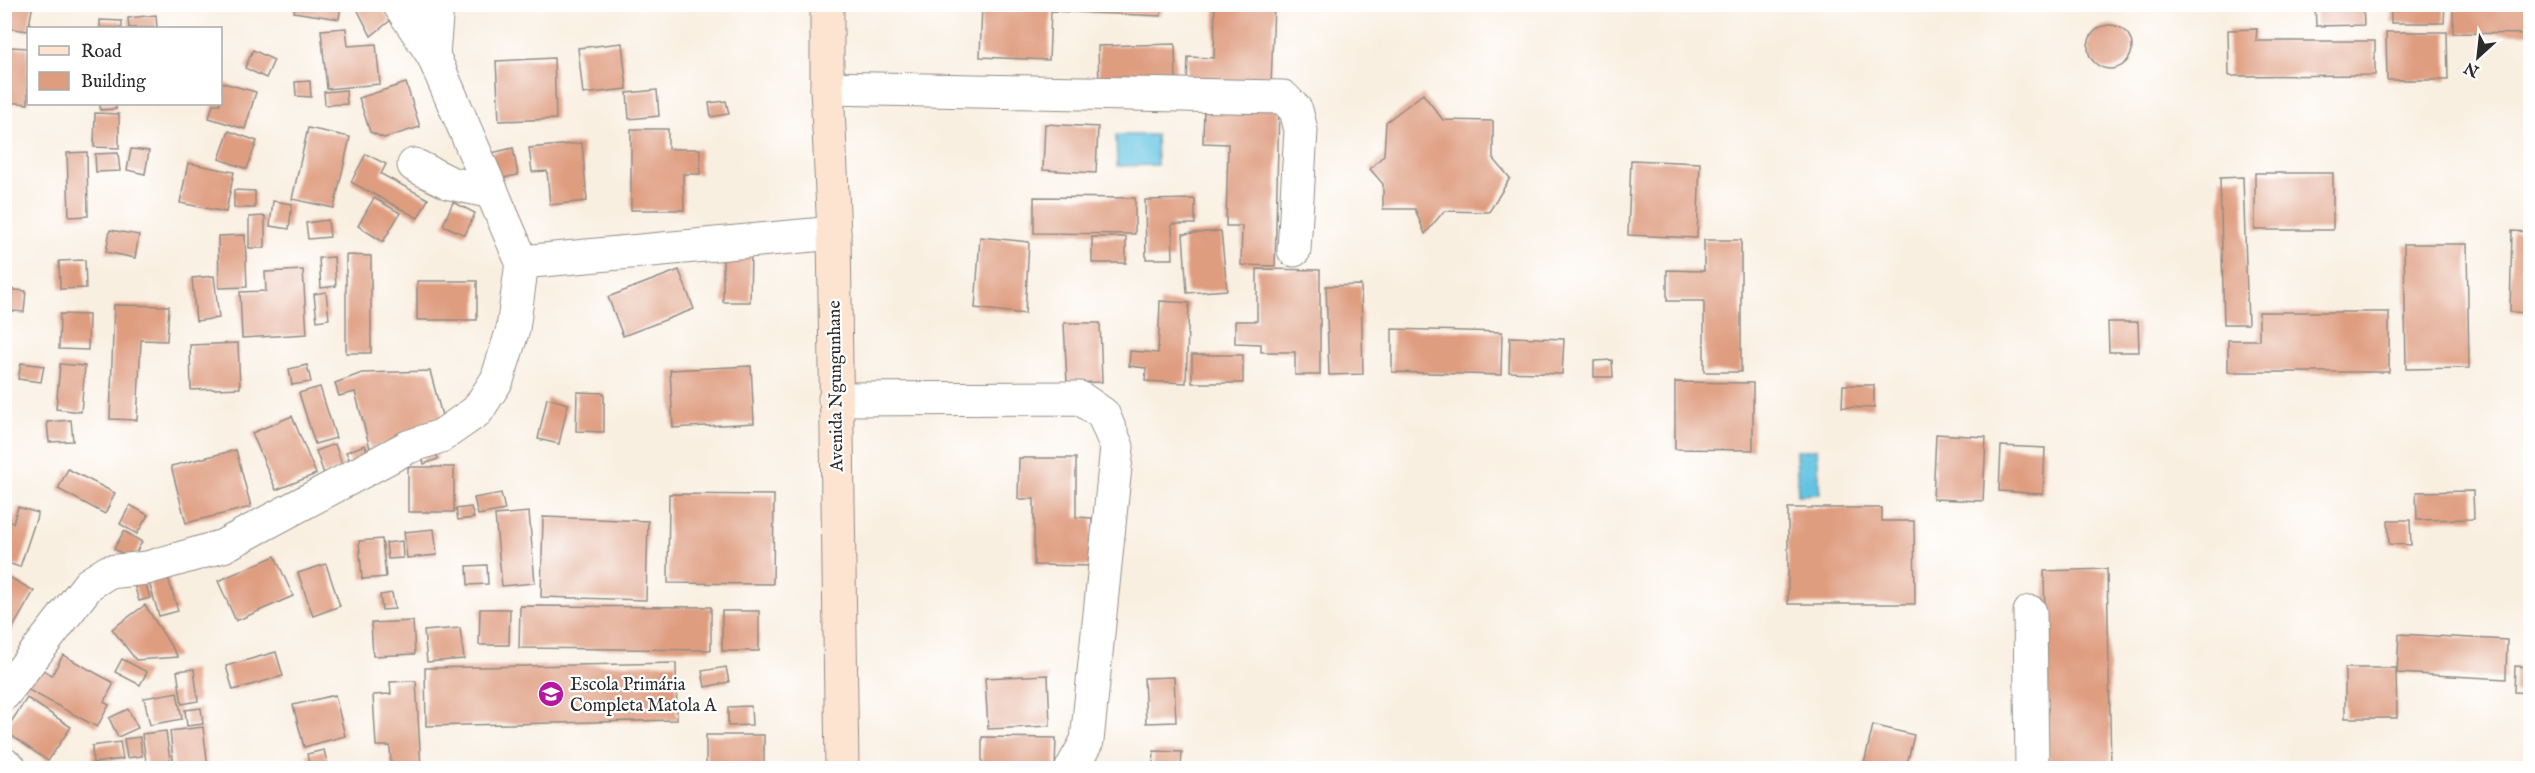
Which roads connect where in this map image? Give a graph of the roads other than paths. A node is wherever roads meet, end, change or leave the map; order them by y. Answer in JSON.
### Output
{"nodes":[{"id":1,"x":399,"y":4,"type":"edge"},
{"id":2,"x":437,"y":4,"type":"edge"},
{"id":3,"x":827,"y":4,"type":"edge"},
{"id":4,"x":433,"y":55,"type":"junction"},
{"id":5,"x":827,"y":88,"type":"junction"},
{"id":6,"x":414,"y":165,"type":"dead end"},
{"id":7,"x":491,"y":192,"type":"junction"},
{"id":8,"x":834,"y":233,"type":"junction"},
{"id":9,"x":1294,"y":250,"type":"dead end"},
{"id":10,"x":522,"y":262,"type":"junction"},
{"id":11,"x":835,"y":399,"type":"junction"},
{"id":12,"x":2030,"y":612,"type":"dead end"},
{"id":13,"x":4,"y":694,"type":"edge"},
{"id":14,"x":4,"y":764,"type":"edge"},
{"id":15,"x":10,"y":768,"type":"edge"},
{"id":16,"x":842,"y":768,"type":"edge"},
{"id":17,"x":1072,"y":768,"type":"edge"},
{"id":18,"x":2032,"y":768,"type":"edge"}],
"edges":[{"from":1,"to":4,"type":"street"},
{"from":2,"to":4,"type":"street"},
{"from":3,"to":5,"type":"street","name":"Avenida Ngungunhane"},
{"from":4,"to":7,"type":"street"},
{"from":5,"to":8,"type":"street","name":"Avenida Ngungunhane"},
{"from":5,"to":9,"type":"street"},
{"from":6,"to":7,"type":"street"},
{"from":7,"to":10,"type":"street"},
{"from":8,"to":10,"type":"street"},
{"from":8,"to":11,"type":"street","name":"Avenida Ngungunhane"},
{"from":10,"to":13,"type":"street"},
{"from":11,"to":16,"type":"street","name":"Avenida Ngungunhane"},
{"from":11,"to":17,"type":"street"},
{"from":12,"to":18,"type":"street"},
{"from":14,"to":15,"type":"street"}]}
